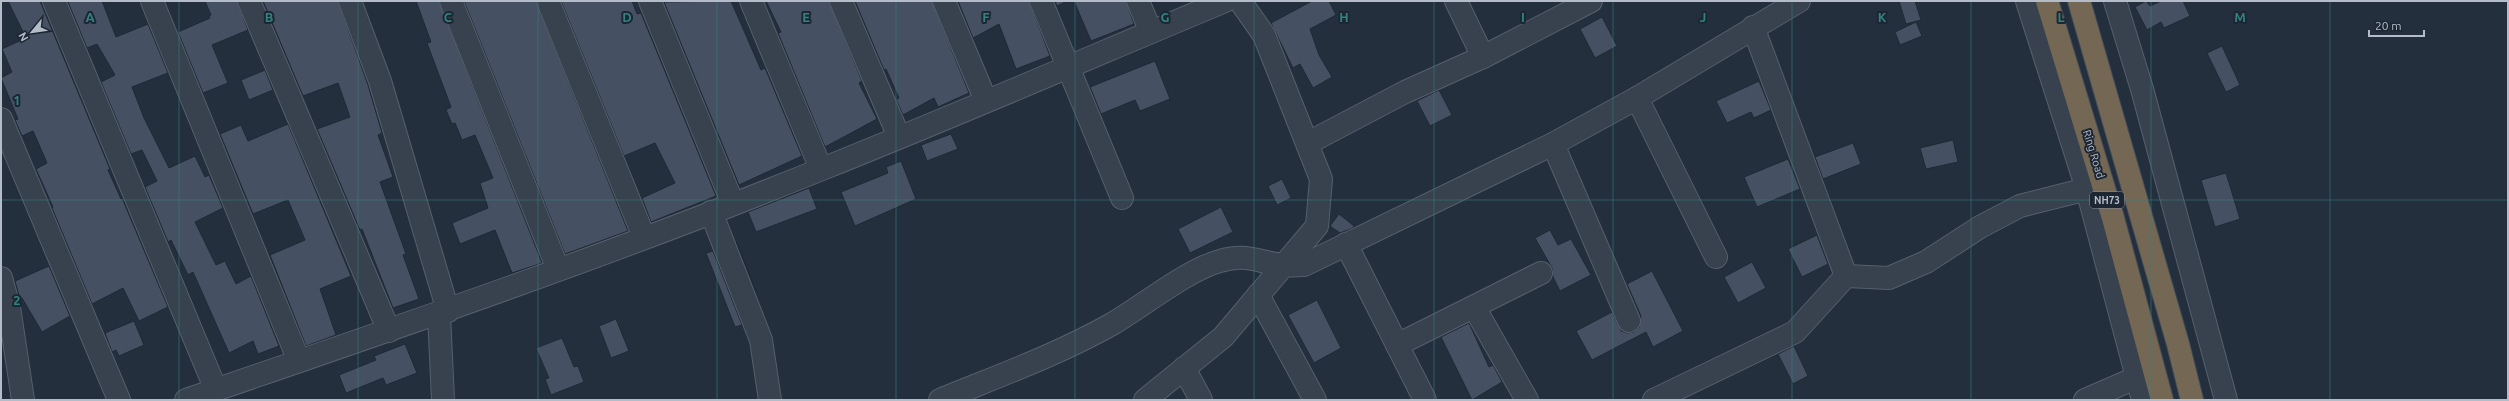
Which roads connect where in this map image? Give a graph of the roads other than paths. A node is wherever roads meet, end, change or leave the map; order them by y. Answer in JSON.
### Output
{"nodes":[{"id":1,"x":54,"y":1,"type":"edge"},
{"id":2,"x":152,"y":1,"type":"edge"},
{"id":3,"x":250,"y":1,"type":"edge"},
{"id":4,"x":350,"y":1,"type":"edge"},
{"id":5,"x":451,"y":1,"type":"edge"},
{"id":6,"x":548,"y":1,"type":"edge"},
{"id":7,"x":650,"y":1,"type":"edge"},
{"id":8,"x":751,"y":1,"type":"edge"},
{"id":9,"x":841,"y":1,"type":"edge"},
{"id":10,"x":944,"y":1,"type":"edge"},
{"id":11,"x":1041,"y":1,"type":"edge"},
{"id":12,"x":1138,"y":1,"type":"edge"},
{"id":13,"x":1225,"y":1,"type":"edge"},
{"id":14,"x":1240,"y":1,"type":"edge"},
{"id":15,"x":1456,"y":1,"type":"edge"},
{"id":16,"x":1591,"y":1,"type":"edge"},
{"id":17,"x":1799,"y":1,"type":"edge"},
{"id":18,"x":2027,"y":1,"type":"edge"},
{"id":19,"x":2048,"y":1,"type":"edge"},
{"id":20,"x":2078,"y":1,"type":"edge"},
{"id":21,"x":2115,"y":1,"type":"edge"},
{"id":22,"x":1753,"y":27,"type":"junction"},
{"id":23,"x":1151,"y":32,"type":"junction"},
{"id":24,"x":1482,"y":57,"type":"junction"},
{"id":25,"x":1067,"y":67,"type":"junction"},
{"id":26,"x":1637,"y":98,"type":"junction"},
{"id":27,"x":986,"y":101,"type":"junction"},
{"id":28,"x":1,"y":119,"type":"edge"},
{"id":29,"x":899,"y":137,"type":"junction"},
{"id":30,"x":1308,"y":143,"type":"junction"},
{"id":31,"x":1553,"y":144,"type":"junction"},
{"id":32,"x":821,"y":169,"type":"junction"},
{"id":33,"x":2087,"y":189,"type":"junction"},
{"id":34,"x":1122,"y":198,"type":"dead end"},
{"id":35,"x":733,"y":204,"type":"junction"},
{"id":36,"x":711,"y":212,"type":"junction"},
{"id":37,"x":644,"y":237,"type":"junction"},
{"id":38,"x":1346,"y":244,"type":"junction"},
{"id":39,"x":1716,"y":257,"type":"dead end"},
{"id":40,"x":1282,"y":265,"type":"junction"},
{"id":41,"x":558,"y":269,"type":"junction"},
{"id":42,"x":2158,"y":272,"type":"junction"},
{"id":43,"x":1541,"y":273,"type":"dead end"},
{"id":44,"x":1846,"y":276,"type":"junction"},
{"id":45,"x":1,"y":278,"type":"edge"},
{"id":46,"x":2129,"y":279,"type":"junction"},
{"id":47,"x":1258,"y":295,"type":"junction"},
{"id":48,"x":1474,"y":307,"type":"junction"},
{"id":49,"x":443,"y":312,"type":"junction"},
{"id":50,"x":1629,"y":321,"type":"dead end"},
{"id":51,"x":389,"y":331,"type":"junction"},
{"id":52,"x":1398,"y":345,"type":"junction"},
{"id":53,"x":299,"y":362,"type":"junction"},
{"id":54,"x":1184,"y":368,"type":"junction"},
{"id":55,"x":2138,"y":377,"type":"junction"},
{"id":56,"x":216,"y":390,"type":"junction"},
{"id":57,"x":23,"y":400,"type":"edge"},
{"id":58,"x":118,"y":400,"type":"edge"},
{"id":59,"x":186,"y":400,"type":"edge"},
{"id":60,"x":443,"y":400,"type":"edge"},
{"id":61,"x":770,"y":400,"type":"edge"},
{"id":62,"x":940,"y":400,"type":"edge"},
{"id":63,"x":1145,"y":400,"type":"edge"},
{"id":64,"x":1201,"y":400,"type":"edge"},
{"id":65,"x":1315,"y":400,"type":"edge"},
{"id":66,"x":1425,"y":400,"type":"edge"},
{"id":67,"x":1527,"y":400,"type":"edge"},
{"id":68,"x":1654,"y":400,"type":"edge"},
{"id":69,"x":2085,"y":400,"type":"edge"},
{"id":70,"x":2143,"y":400,"type":"edge"},
{"id":71,"x":2162,"y":400,"type":"edge"},
{"id":72,"x":2192,"y":400,"type":"edge"},
{"id":73,"x":2226,"y":400,"type":"edge"}],
"edges":[{"from":1,"to":56,"type":"street"},
{"from":2,"to":53,"type":"street"},
{"from":3,"to":51,"type":"street"},
{"from":4,"to":49,"type":"street"},
{"from":5,"to":41,"type":"street"},
{"from":6,"to":37,"type":"street"},
{"from":7,"to":35,"type":"street"},
{"from":8,"to":32,"type":"street"},
{"from":9,"to":29,"type":"street"},
{"from":10,"to":27,"type":"street"},
{"from":11,"to":25,"type":"street"},
{"from":12,"to":23,"type":"street"},
{"from":13,"to":23,"type":"street"},
{"from":14,"to":30,"type":"street"},
{"from":15,"to":24,"type":"street"},
{"from":16,"to":24,"type":"street"},
{"from":17,"to":22,"type":"street"},
{"from":18,"to":33,"type":"street"},
{"from":19,"to":46,"type":"highway","name":"Ring Road","number":"NH73"},
{"from":20,"to":42,"type":"highway","number":"NH73"},
{"from":21,"to":73,"type":"street"},
{"from":22,"to":26,"type":"street"},
{"from":22,"to":44,"type":"street"},
{"from":23,"to":25,"type":"street"},
{"from":24,"to":30,"type":"street"},
{"from":25,"to":27,"type":"street"},
{"from":25,"to":34,"type":"street"},
{"from":26,"to":31,"type":"street"},
{"from":26,"to":39,"type":"street"},
{"from":27,"to":29,"type":"street"},
{"from":28,"to":58,"type":"street"},
{"from":29,"to":32,"type":"street"},
{"from":30,"to":40,"type":"street"},
{"from":31,"to":38,"type":"street"},
{"from":31,"to":50,"type":"street"},
{"from":32,"to":35,"type":"street"},
{"from":33,"to":44,"type":"street"},
{"from":33,"to":55,"type":"street"},
{"from":35,"to":36,"type":"street"},
{"from":36,"to":37,"type":"street"},
{"from":36,"to":61,"type":"street"},
{"from":37,"to":41,"type":"street"},
{"from":38,"to":40,"type":"street"},
{"from":38,"to":52,"type":"street"},
{"from":40,"to":47,"type":"street"},
{"from":40,"to":62,"type":"street"},
{"from":41,"to":49,"type":"street"},
{"from":42,"to":46,"type":"highway"},
{"from":42,"to":72,"type":"highway","number":"NH73"},
{"from":43,"to":48,"type":"street"},
{"from":44,"to":68,"type":"street"},
{"from":45,"to":57,"type":"street"},
{"from":46,"to":71,"type":"highway","name":"Ring Road","number":"NH73"},
{"from":47,"to":54,"type":"street"},
{"from":47,"to":65,"type":"street"},
{"from":48,"to":52,"type":"street"},
{"from":48,"to":67,"type":"street"},
{"from":49,"to":51,"type":"street"},
{"from":49,"to":60,"type":"street"},
{"from":51,"to":53,"type":"street"},
{"from":52,"to":66,"type":"street"},
{"from":53,"to":56,"type":"street"},
{"from":54,"to":63,"type":"street"},
{"from":54,"to":64,"type":"street"},
{"from":55,"to":69,"type":"street"},
{"from":55,"to":70,"type":"street"},
{"from":56,"to":59,"type":"street"}]}
